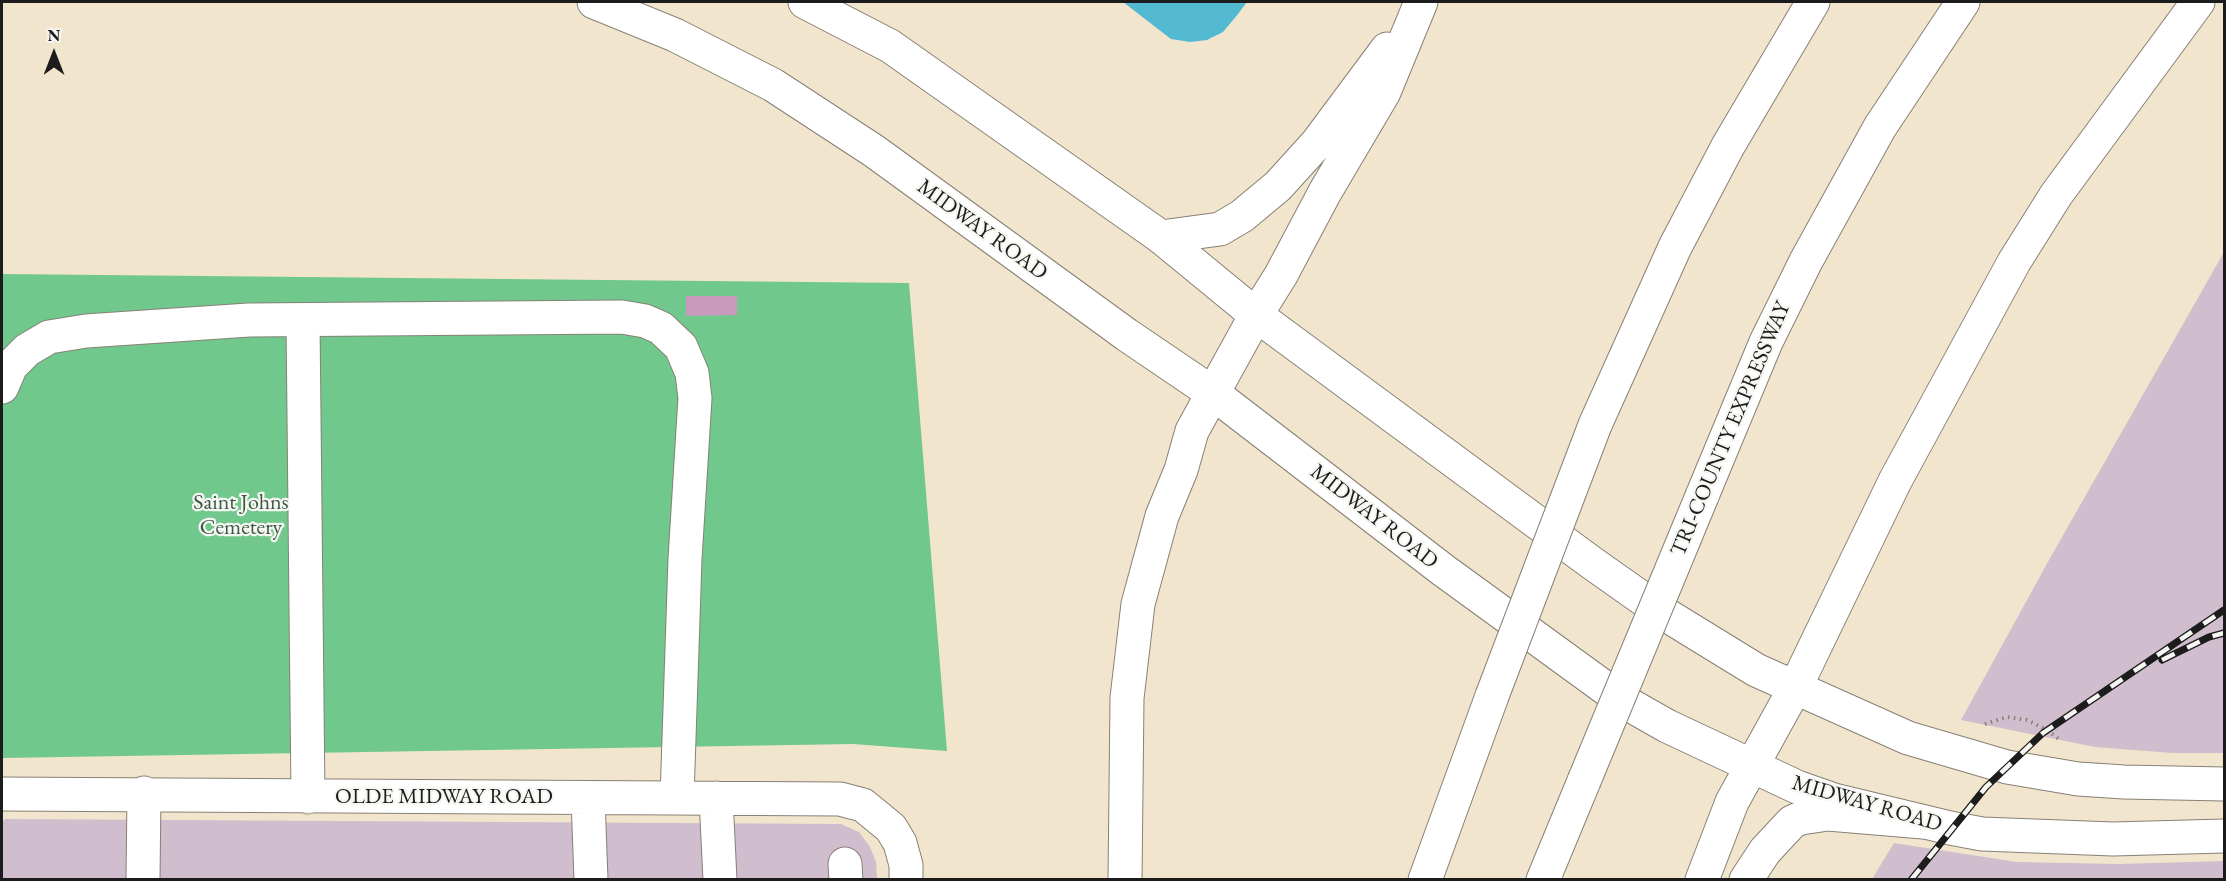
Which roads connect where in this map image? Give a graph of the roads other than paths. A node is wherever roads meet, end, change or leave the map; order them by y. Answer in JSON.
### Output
{"nodes":[{"id":1,"x":594,"y":2,"type":"edge"},
{"id":2,"x":805,"y":2,"type":"edge"},
{"id":3,"x":1421,"y":2,"type":"edge"},
{"id":4,"x":1813,"y":2,"type":"edge"},
{"id":5,"x":1963,"y":2,"type":"edge"},
{"id":6,"x":2198,"y":2,"type":"edge"},
{"id":7,"x":1161,"y":237,"type":"junction"},
{"id":8,"x":1256,"y":315,"type":"junction"},
{"id":9,"x":303,"y":321,"type":"junction"},
{"id":10,"x":2,"y":387,"type":"edge"},
{"id":11,"x":1214,"y":394,"type":"junction"},
{"id":12,"x":1795,"y":688,"type":"junction"},
{"id":13,"x":1753,"y":766,"type":"junction"},
{"id":14,"x":2224,"y":784,"type":"edge"},
{"id":15,"x":144,"y":793,"type":"junction"},
{"id":16,"x":2,"y":794,"type":"edge"},
{"id":17,"x":308,"y":797,"type":"junction"},
{"id":18,"x":588,"y":798,"type":"junction"},
{"id":19,"x":677,"y":798,"type":"junction"},
{"id":20,"x":716,"y":798,"type":"junction"},
{"id":21,"x":1923,"y":822,"type":"junction"},
{"id":22,"x":2224,"y":836,"type":"edge"},
{"id":23,"x":143,"y":879,"type":"edge"},
{"id":24,"x":591,"y":879,"type":"edge"},
{"id":25,"x":720,"y":879,"type":"edge"},
{"id":26,"x":906,"y":879,"type":"edge"},
{"id":27,"x":1125,"y":879,"type":"edge"},
{"id":28,"x":1425,"y":879,"type":"edge"},
{"id":29,"x":1543,"y":879,"type":"edge"},
{"id":30,"x":1702,"y":879,"type":"edge"},
{"id":31,"x":1746,"y":879,"type":"edge"}],
"edges":[{"from":1,"to":11,"type":"main road","name":"MIDWAY ROAD"},
{"from":2,"to":7,"type":"main road"},
{"from":3,"to":7,"type":"main road"},
{"from":3,"to":8,"type":"main road"},
{"from":4,"to":28,"type":"main road","bridge":true},
{"from":5,"to":29,"type":"main road","name":"TRI-COUNTY EXPRESSWAY","bridge":true},
{"from":6,"to":12,"type":"main road"},
{"from":7,"to":8,"type":"main road"},
{"from":8,"to":11,"type":"main road"},
{"from":8,"to":12,"type":"main road"},
{"from":9,"to":10,"type":"main road"},
{"from":9,"to":17,"type":"main road"},
{"from":9,"to":19,"type":"main road"},
{"from":11,"to":13,"type":"main road","name":"MIDWAY ROAD"},
{"from":11,"to":27,"type":"main road"},
{"from":12,"to":13,"type":"main road"},
{"from":12,"to":14,"type":"main road"},
{"from":13,"to":21,"type":"main road","name":"MIDWAY ROAD"},
{"from":13,"to":30,"type":"main road"},
{"from":15,"to":16,"type":"main road","name":"OLDE MIDWAY ROAD"},
{"from":15,"to":17,"type":"main road","name":"OLDE MIDWAY ROAD"},
{"from":15,"to":23,"type":"main road"},
{"from":17,"to":18,"type":"main road","name":"OLDE MIDWAY ROAD"},
{"from":18,"to":19,"type":"main road","name":"OLDE MIDWAY ROAD"},
{"from":18,"to":24,"type":"main road"},
{"from":19,"to":20,"type":"main road","name":"OLDE MIDWAY ROAD"},
{"from":20,"to":25,"type":"main road"},
{"from":20,"to":26,"type":"main road","name":"OLDE MIDWAY ROAD"},
{"from":21,"to":22,"type":"main road","name":"MIDWAY ROAD"},
{"from":21,"to":31,"type":"main road"}]}
